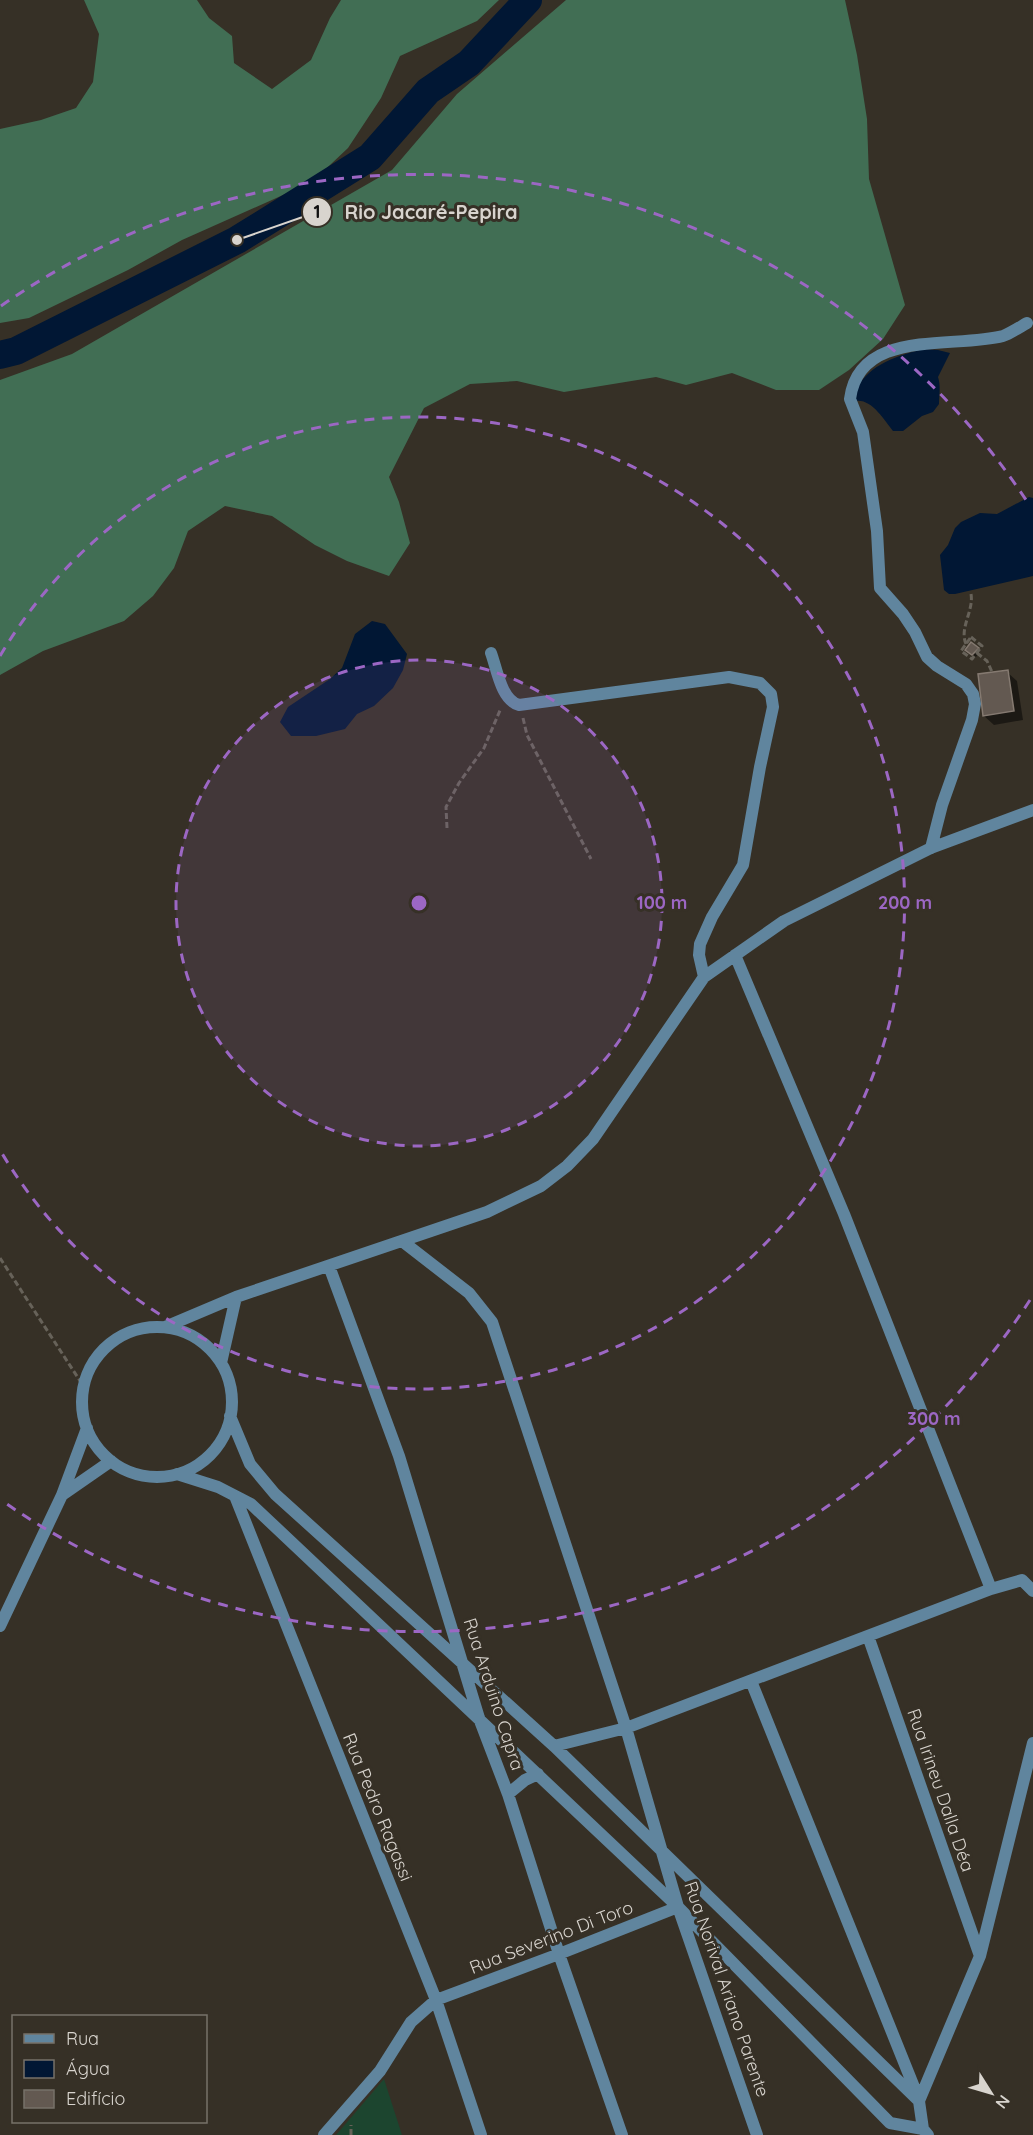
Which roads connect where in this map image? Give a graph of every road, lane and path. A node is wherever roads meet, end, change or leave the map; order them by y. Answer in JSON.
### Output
{"nodes":[{"id":1,"x":1027,"y":322,"type":"dead end"},
{"id":2,"x":971,"y":594,"type":"dead end"},
{"id":3,"x":966,"y":644,"type":"junction"},
{"id":4,"x":491,"y":653,"type":"dead end"},
{"id":5,"x":977,"y":653,"type":"junction"},
{"id":6,"x":992,"y":672,"type":"dead end"},
{"id":7,"x":506,"y":695,"type":"junction"},
{"id":8,"x":519,"y":705,"type":"junction"},
{"id":9,"x":1033,"y":810,"type":"edge"},
{"id":10,"x":447,"y":828,"type":"dead end"},
{"id":11,"x":931,"y":848,"type":"junction"},
{"id":12,"x":591,"y":859,"type":"dead end"},
{"id":13,"x":735,"y":955,"type":"junction"},
{"id":14,"x":704,"y":977,"type":"junction"},
{"id":15,"x":402,"y":1241,"type":"junction"},
{"id":16,"x":0,"y":1258,"type":"edge"},
{"id":17,"x":329,"y":1266,"type":"junction"},
{"id":18,"x":236,"y":1297,"type":"junction"},
{"id":19,"x":165,"y":1327,"type":"junction"},
{"id":20,"x":221,"y":1363,"type":"junction"},
{"id":21,"x":84,"y":1388,"type":"junction"},
{"id":22,"x":230,"y":1416,"type":"junction"},
{"id":23,"x":87,"y":1428,"type":"junction"},
{"id":24,"x":111,"y":1461,"type":"junction"},
{"id":25,"x":177,"y":1474,"type":"junction"},
{"id":26,"x":62,"y":1495,"type":"junction"},
{"id":27,"x":235,"y":1496,"type":"junction"},
{"id":28,"x":992,"y":1589,"type":"junction"},
{"id":29,"x":1033,"y":1591,"type":"edge"},
{"id":30,"x":0,"y":1626,"type":"edge"},
{"id":31,"x":868,"y":1636,"type":"junction"},
{"id":32,"x":464,"y":1666,"type":"junction"},
{"id":33,"x":751,"y":1681,"type":"junction"},
{"id":34,"x":479,"y":1718,"type":"junction"},
{"id":35,"x":626,"y":1728,"type":"junction"},
{"id":36,"x":1033,"y":1743,"type":"edge"},
{"id":37,"x":554,"y":1746,"type":"junction"},
{"id":38,"x":538,"y":1774,"type":"junction"},
{"id":39,"x":508,"y":1794,"type":"junction"},
{"id":40,"x":663,"y":1854,"type":"junction"},
{"id":41,"x":678,"y":1907,"type":"junction"},
{"id":42,"x":559,"y":1954,"type":"junction"},
{"id":43,"x":980,"y":1956,"type":"junction"},
{"id":44,"x":436,"y":2000,"type":"junction"},
{"id":45,"x":920,"y":2101,"type":"junction"},
{"id":46,"x":926,"y":2132,"type":"edge"},
{"id":47,"x":324,"y":2135,"type":"edge"},
{"id":48,"x":481,"y":2135,"type":"edge"},
{"id":49,"x":622,"y":2135,"type":"edge"},
{"id":50,"x":757,"y":2135,"type":"edge"}],
"edges":[{"from":1,"to":11,"type":"street"},
{"from":2,"to":3,"type":"path"},
{"from":3,"to":5,"type":"path"},
{"from":3,"to":5,"type":"path"},
{"from":4,"to":7,"type":"street"},
{"from":5,"to":6,"type":"path"},
{"from":7,"to":8,"type":"street"},
{"from":7,"to":10,"type":"path"},
{"from":8,"to":12,"type":"path"},
{"from":8,"to":14,"type":"street"},
{"from":9,"to":11,"type":"street"},
{"from":11,"to":13,"type":"street"},
{"from":13,"to":14,"type":"street"},
{"from":13,"to":28,"type":"street"},
{"from":14,"to":15,"type":"street"},
{"from":15,"to":17,"type":"street"},
{"from":15,"to":35,"type":"street","name":"Rua Norival Ariano Parente"},
{"from":16,"to":21,"type":"path"},
{"from":17,"to":18,"type":"street"},
{"from":17,"to":32,"type":"street","name":"Rua Arduino Capra"},
{"from":18,"to":19,"type":"street"},
{"from":18,"to":20,"type":"street"},
{"from":19,"to":20,"type":"street"},
{"from":19,"to":21,"type":"street"},
{"from":20,"to":22,"type":"street"},
{"from":21,"to":23,"type":"street"},
{"from":22,"to":25,"type":"street"},
{"from":22,"to":32,"type":"street"},
{"from":23,"to":24,"type":"street"},
{"from":23,"to":26,"type":"street"},
{"from":24,"to":25,"type":"street"},
{"from":24,"to":26,"type":"street"},
{"from":25,"to":27,"type":"street"},
{"from":26,"to":30,"type":"street"},
{"from":27,"to":34,"type":"street"},
{"from":27,"to":44,"type":"street","name":"Rua Pedro Ragassi"},
{"from":28,"to":29,"type":"street"},
{"from":28,"to":31,"type":"street"},
{"from":31,"to":33,"type":"street"},
{"from":31,"to":43,"type":"street","name":"Rua Irineu Dalla Déa"},
{"from":32,"to":34,"type":"street","name":"Rua Arduino Capra"},
{"from":32,"to":37,"type":"street"},
{"from":33,"to":35,"type":"street"},
{"from":33,"to":45,"type":"street"},
{"from":34,"to":38,"type":"street"},
{"from":34,"to":39,"type":"street","name":"Rua Arduino Capra"},
{"from":35,"to":37,"type":"street"},
{"from":35,"to":40,"type":"street","name":"Rua Norival Ariano Parente"},
{"from":36,"to":43,"type":"street"},
{"from":37,"to":40,"type":"street"},
{"from":38,"to":39,"type":"street"},
{"from":38,"to":41,"type":"street"},
{"from":39,"to":42,"type":"street","name":"Rua Arduino Capra"},
{"from":40,"to":41,"type":"street","name":"Rua Norival Ariano Parente"},
{"from":40,"to":45,"type":"street"},
{"from":41,"to":42,"type":"street","name":"Rua Severino Di Toro"},
{"from":41,"to":46,"type":"street"},
{"from":41,"to":50,"type":"street","name":"Rua Norival Ariano Parente"},
{"from":42,"to":44,"type":"street","name":"Rua Severino Di Toro"},
{"from":42,"to":49,"type":"street","name":"Rua Arduino Capra"},
{"from":43,"to":45,"type":"street"},
{"from":44,"to":47,"type":"street"},
{"from":44,"to":48,"type":"street","name":"Rua Pedro Ragassi"},
{"from":45,"to":46,"type":"street"}]}
